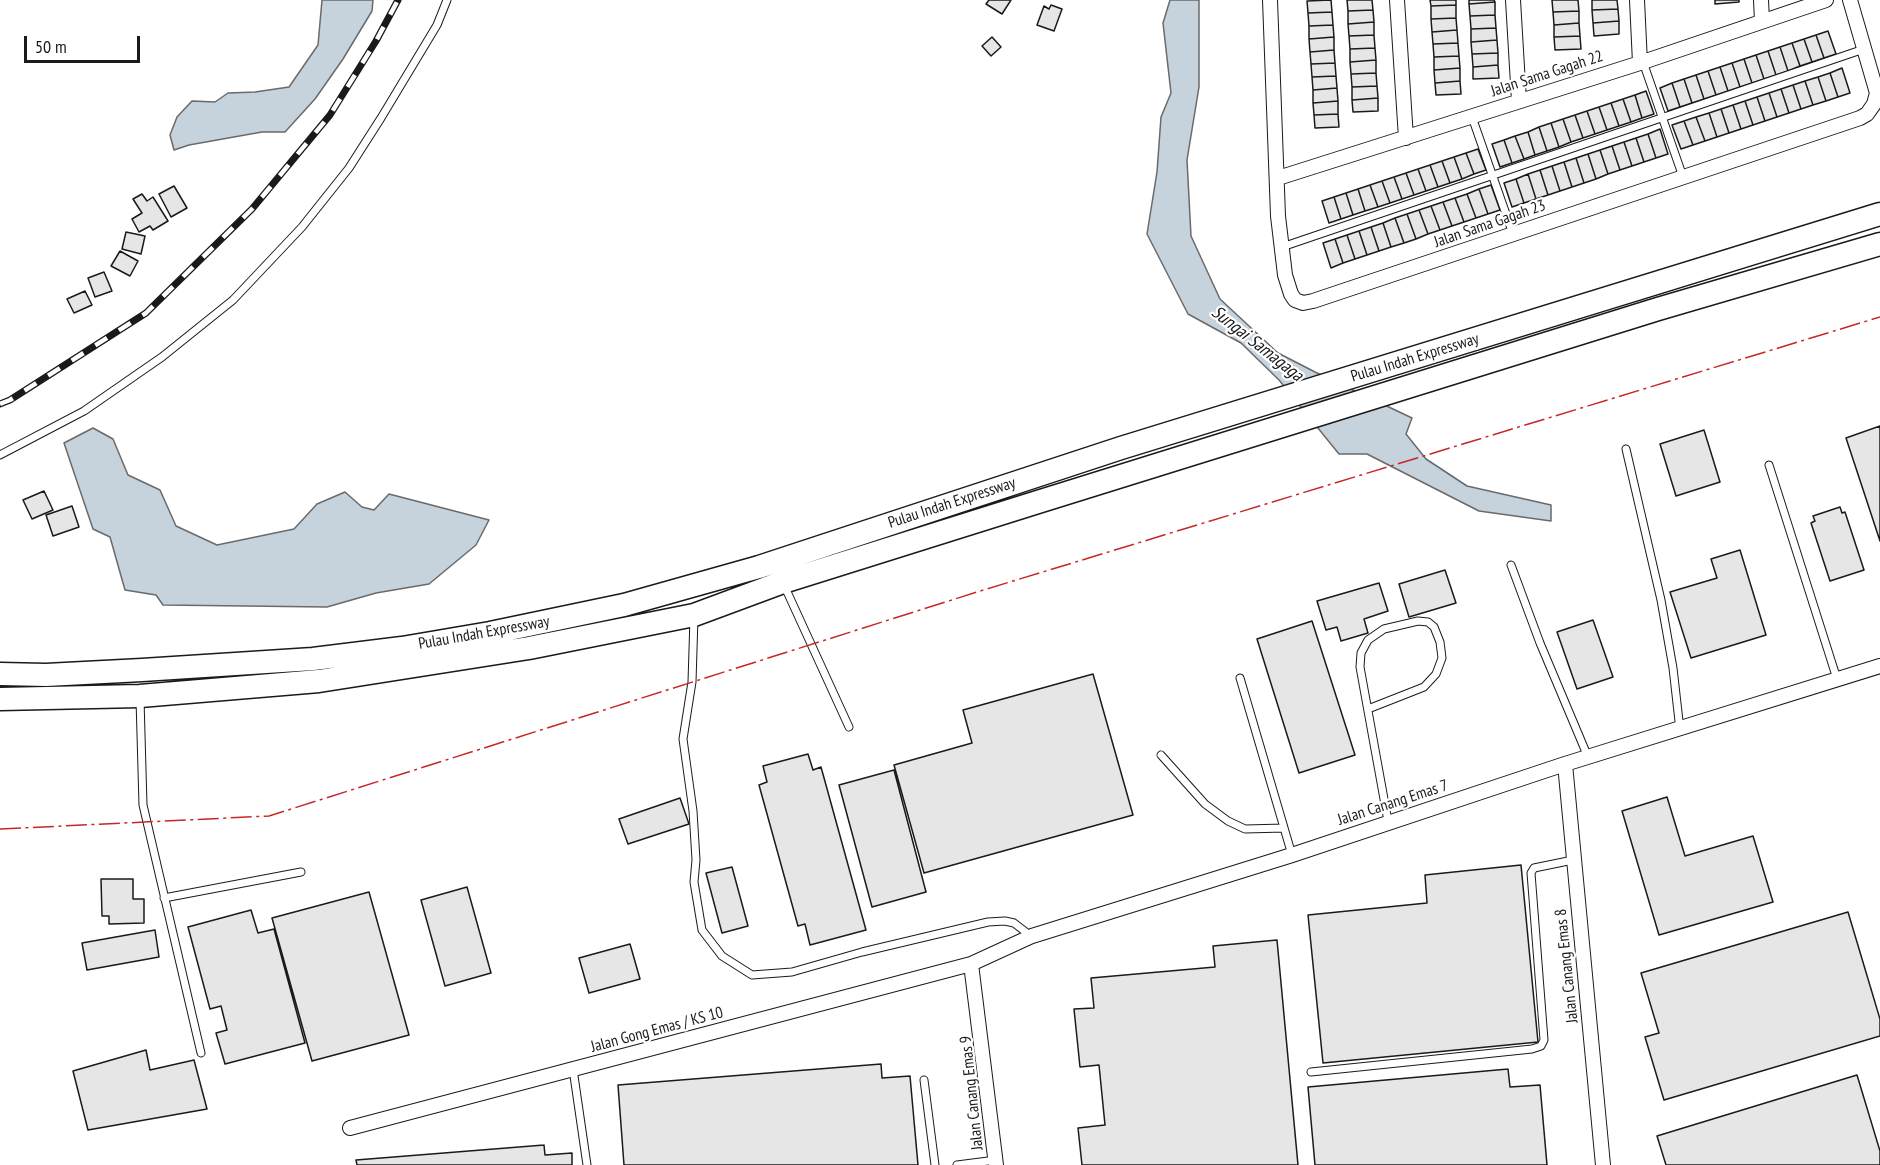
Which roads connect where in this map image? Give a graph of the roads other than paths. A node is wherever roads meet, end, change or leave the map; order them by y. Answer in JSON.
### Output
{"nodes":[{"id":1,"x":447,"y":0,"type":"edge"},
{"id":2,"x":1270,"y":0,"type":"edge"},
{"id":3,"x":1397,"y":0,"type":"edge"},
{"id":4,"x":1513,"y":0,"type":"edge"},
{"id":5,"x":1637,"y":0,"type":"edge"},
{"id":6,"x":1761,"y":0,"type":"edge"},
{"id":7,"x":1826,"y":0,"type":"edge"},
{"id":8,"x":1850,"y":0,"type":"edge"},
{"id":9,"x":1762,"y":21,"type":"junction"},
{"id":10,"x":1864,"y":49,"type":"junction"},
{"id":11,"x":1641,"y":62,"type":"junction"},
{"id":12,"x":1519,"y":101,"type":"junction"},
{"id":13,"x":1472,"y":117,"type":"junction"},
{"id":14,"x":1662,"y":117,"type":"junction"},
{"id":15,"x":1406,"y":138,"type":"junction"},
{"id":16,"x":1492,"y":175,"type":"junction"},
{"id":17,"x":1683,"y":177,"type":"junction"},
{"id":18,"x":1278,"y":178,"type":"junction"},
{"id":19,"x":1880,"y":208,"type":"edge"},
{"id":20,"x":1880,"y":214,"type":"edge"},
{"id":21,"x":1855,"y":222,"type":"junction"},
{"id":22,"x":1513,"y":234,"type":"junction"},
{"id":23,"x":1880,"y":244,"type":"edge"},
{"id":24,"x":1282,"y":247,"type":"junction"},
{"id":25,"x":1626,"y":449,"type":"dead end"},
{"id":26,"x":0,"y":454,"type":"edge"},
{"id":27,"x":1770,"y":465,"type":"dead end"},
{"id":28,"x":1511,"y":565,"type":"dead end"},
{"id":29,"x":783,"y":582,"type":"junction"},
{"id":30,"x":694,"y":615,"type":"junction"},
{"id":31,"x":1880,"y":666,"type":"edge"},
{"id":32,"x":0,"y":674,"type":"edge"},
{"id":33,"x":1240,"y":678,"type":"dead end"},
{"id":34,"x":1837,"y":679,"type":"junction"},
{"id":35,"x":140,"y":696,"type":"junction"},
{"id":36,"x":0,"y":699,"type":"edge"},
{"id":37,"x":1368,"y":709,"type":"junction"},
{"id":38,"x":849,"y":726,"type":"dead end"},
{"id":39,"x":1680,"y":730,"type":"junction"},
{"id":40,"x":1161,"y":755,"type":"dead end"},
{"id":41,"x":1588,"y":757,"type":"junction"},
{"id":42,"x":1565,"y":764,"type":"junction"},
{"id":43,"x":1389,"y":821,"type":"junction"},
{"id":44,"x":1284,"y":828,"type":"junction"},
{"id":45,"x":1292,"y":855,"type":"junction"},
{"id":46,"x":1573,"y":860,"type":"junction"},
{"id":47,"x":301,"y":872,"type":"dead end"},
{"id":48,"x":164,"y":898,"type":"junction"},
{"id":49,"x":1032,"y":936,"type":"junction"},
{"id":50,"x":972,"y":964,"type":"junction"},
{"id":51,"x":201,"y":1053,"type":"dead end"},
{"id":52,"x":573,"y":1069,"type":"junction"},
{"id":53,"x":1311,"y":1072,"type":"dead end"},
{"id":54,"x":924,"y":1080,"type":"dead end"},
{"id":55,"x":350,"y":1128,"type":"dead end"},
{"id":56,"x":996,"y":1162,"type":"edge"},
{"id":57,"x":587,"y":1165,"type":"edge"},
{"id":58,"x":935,"y":1165,"type":"edge"},
{"id":59,"x":957,"y":1165,"type":"edge"},
{"id":60,"x":1603,"y":1165,"type":"edge"}],
"edges":[{"from":1,"to":26,"type":"lane"},
{"from":2,"to":18,"type":"street","name":"Jalan Sama Gagah 23"},
{"from":3,"to":15,"type":"street"},
{"from":4,"to":12,"type":"street"},
{"from":5,"to":11,"type":"street"},
{"from":6,"to":9,"type":"street"},
{"from":7,"to":9,"type":"street","name":"Jalan Sama Gagah 22"},
{"from":8,"to":10,"type":"street","name":"Jalan Sama Gagah 23"},
{"from":9,"to":11,"type":"street","name":"Jalan Sama Gagah 22"},
{"from":10,"to":14,"type":"lane"},
{"from":10,"to":17,"type":"street","name":"Jalan Sama Gagah 23"},
{"from":11,"to":12,"type":"street","name":"Jalan Sama Gagah 22"},
{"from":11,"to":14,"type":"lane"},
{"from":12,"to":13,"type":"street","name":"Jalan Sama Gagah 22"},
{"from":13,"to":15,"type":"street","name":"Jalan Sama Gagah 22"},
{"from":13,"to":16,"type":"lane"},
{"from":14,"to":16,"type":"lane"},
{"from":14,"to":17,"type":"lane"},
{"from":15,"to":18,"type":"street","name":"Jalan Sama Gagah 22"},
{"from":16,"to":22,"type":"lane"},
{"from":16,"to":24,"type":"lane"},
{"from":17,"to":22,"type":"street","name":"Jalan Sama Gagah 23"},
{"from":18,"to":24,"type":"street","name":"Jalan Sama Gagah 23"},
{"from":19,"to":21,"type":"main road"},
{"from":20,"to":21,"type":"main road","name":"Pulau Indah Expressway"},
{"from":21,"to":32,"type":"main road","name":"Pulau Indah Expressway"},
{"from":22,"to":24,"type":"street","name":"Jalan Sama Gagah 23"},
{"from":23,"to":29,"type":"main road","name":"Pulau Indah Expressway"},
{"from":25,"to":39,"type":"lane"},
{"from":27,"to":34,"type":"lane"},
{"from":28,"to":41,"type":"lane"},
{"from":29,"to":30,"type":"main road","name":"Pulau Indah Expressway"},
{"from":29,"to":38,"type":"lane"},
{"from":30,"to":35,"type":"main road","name":"Pulau Indah Expressway"},
{"from":30,"to":49,"type":"lane"},
{"from":31,"to":34,"type":"street","name":"Jalan Canang Emas 7"},
{"from":33,"to":44,"type":"lane"},
{"from":34,"to":39,"type":"street","name":"Jalan Canang Emas 7"},
{"from":35,"to":36,"type":"main road","name":"Pulau Indah Expressway"},
{"from":35,"to":48,"type":"lane"},
{"from":37,"to":37,"type":"lane"},
{"from":37,"to":43,"type":"lane"},
{"from":39,"to":41,"type":"street","name":"Jalan Canang Emas 7"},
{"from":40,"to":44,"type":"lane"},
{"from":41,"to":42,"type":"street","name":"Jalan Canang Emas 7"},
{"from":42,"to":43,"type":"street","name":"Jalan Canang Emas 7"},
{"from":42,"to":46,"type":"street","name":"Jalan Canang Emas 8"},
{"from":43,"to":45,"type":"street","name":"Jalan Canang Emas 7"},
{"from":44,"to":45,"type":"lane"},
{"from":45,"to":49,"type":"street","name":"Jalan Canang Emas 7"},
{"from":46,"to":53,"type":"lane"},
{"from":46,"to":60,"type":"street","name":"Jalan Canang Emas 8"},
{"from":47,"to":48,"type":"lane"},
{"from":48,"to":51,"type":"lane"},
{"from":49,"to":50,"type":"street","name":"Jalan Canang Emas 7"},
{"from":50,"to":52,"type":"street","name":"Jalan Gong Emas / KS 10"},
{"from":50,"to":56,"type":"street","name":"Jalan Canang Emas 9"},
{"from":52,"to":55,"type":"street","name":"Jalan Gong Emas / KS 10"},
{"from":52,"to":57,"type":"lane"},
{"from":54,"to":58,"type":"lane"},
{"from":56,"to":59,"type":"lane"}]}
